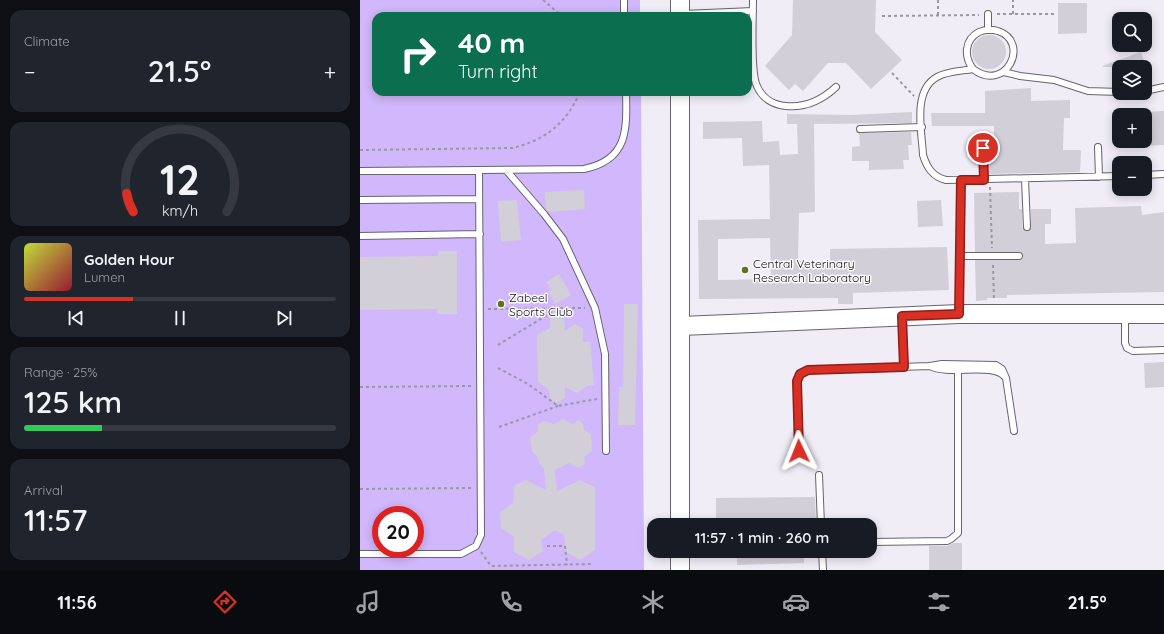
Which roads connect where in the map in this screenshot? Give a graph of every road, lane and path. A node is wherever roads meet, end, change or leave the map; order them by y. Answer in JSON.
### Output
{"nodes":[{"id":1,"x":543,"y":0,"type":"edge"},
{"id":2,"x":624,"y":0,"type":"edge"},
{"id":3,"x":753,"y":0,"type":"edge"},
{"id":4,"x":938,"y":0,"type":"edge"},
{"id":5,"x":1013,"y":0,"type":"edge"},
{"id":6,"x":680,"y":10,"type":"edge"},
{"id":7,"x":753,"y":11,"type":"joint"},
{"id":8,"x":557,"y":12,"type":"edge"},
{"id":9,"x":624,"y":12,"type":"edge"},
{"id":10,"x":988,"y":14,"type":"junction"},
{"id":11,"x":1013,"y":14,"type":"junction"},
{"id":12,"x":1056,"y":14,"type":"dead end"},
{"id":13,"x":938,"y":15,"type":"junction"},
{"id":14,"x":882,"y":16,"type":"dead end"},
{"id":15,"x":988,"y":30,"type":"junction"},
{"id":16,"x":752,"y":49,"type":"edge"},
{"id":17,"x":973,"y":69,"type":"junction"},
{"id":18,"x":1004,"y":72,"type":"junction"},
{"id":19,"x":892,"y":73,"type":"dead end"},
{"id":20,"x":836,"y":87,"type":"dead end"},
{"id":21,"x":1164,"y":87,"type":"edge"},
{"id":22,"x":1152,"y":90,"type":"edge"},
{"id":23,"x":1112,"y":92,"type":"edge"},
{"id":24,"x":578,"y":96,"type":"edge"},
{"id":25,"x":626,"y":96,"type":"edge"},
{"id":26,"x":680,"y":96,"type":"edge"},
{"id":27,"x":921,"y":102,"type":"junction"},
{"id":28,"x":922,"y":127,"type":"junction"},
{"id":29,"x":860,"y":129,"type":"dead end"},
{"id":30,"x":1098,"y":147,"type":"dead end"},
{"id":31,"x":983,"y":148,"type":"dead end"},
{"id":32,"x":360,"y":150,"type":"edge"},
{"id":33,"x":479,"y":170,"type":"junction"},
{"id":34,"x":506,"y":170,"type":"junction"},
{"id":35,"x":360,"y":171,"type":"edge"},
{"id":36,"x":1164,"y":174,"type":"edge"},
{"id":37,"x":1152,"y":175,"type":"edge"},
{"id":38,"x":1112,"y":176,"type":"edge"},
{"id":39,"x":1099,"y":177,"type":"junction"},
{"id":40,"x":1025,"y":179,"type":"junction"},
{"id":41,"x":961,"y":180,"type":"junction"},
{"id":42,"x":984,"y":180,"type":"junction"},
{"id":43,"x":479,"y":199,"type":"junction"},
{"id":44,"x":360,"y":200,"type":"edge"},
{"id":45,"x":1027,"y":227,"type":"dead end"},
{"id":46,"x":480,"y":234,"type":"junction"},
{"id":47,"x":360,"y":236,"type":"edge"},
{"id":48,"x":960,"y":256,"type":"junction"},
{"id":49,"x":1019,"y":256,"type":"dead end"},
{"id":50,"x":595,"y":308,"type":"junction"},
{"id":51,"x":480,"y":309,"type":"junction"},
{"id":52,"x":556,"y":309,"type":"junction"},
{"id":53,"x":959,"y":314,"type":"junction"},
{"id":54,"x":1125,"y":314,"type":"junction"},
{"id":55,"x":1164,"y":314,"type":"edge"},
{"id":56,"x":902,"y":316,"type":"junction"},
{"id":57,"x":681,"y":326,"type":"junction"},
{"id":58,"x":498,"y":345,"type":"dead end"},
{"id":59,"x":1164,"y":350,"type":"edge"},
{"id":60,"x":930,"y":366,"type":"junction"},
{"id":61,"x":904,"y":367,"type":"junction"},
{"id":62,"x":498,"y":368,"type":"dead end"},
{"id":63,"x":958,"y":371,"type":"junction"},
{"id":64,"x":1006,"y":378,"type":"junction"},
{"id":65,"x":481,"y":386,"type":"junction"},
{"id":66,"x":360,"y":387,"type":"edge"},
{"id":67,"x":606,"y":398,"type":"junction"},
{"id":68,"x":558,"y":406,"type":"junction"},
{"id":69,"x":499,"y":427,"type":"dead end"},
{"id":70,"x":1014,"y":431,"type":"dead end"},
{"id":71,"x":606,"y":451,"type":"dead end"},
{"id":72,"x":799,"y":451,"type":"dead end"},
{"id":73,"x":820,"y":475,"type":"dead end"},
{"id":74,"x":482,"y":487,"type":"junction"},
{"id":75,"x":360,"y":489,"type":"edge"},
{"id":76,"x":680,"y":518,"type":"edge"},
{"id":77,"x":821,"y":518,"type":"edge"},
{"id":78,"x":877,"y":542,"type":"edge"},
{"id":79,"x":476,"y":546,"type":"junction"},
{"id":80,"x":547,"y":546,"type":"dead end"},
{"id":81,"x":360,"y":554,"type":"edge"},
{"id":82,"x":680,"y":558,"type":"edge"},
{"id":83,"x":822,"y":558,"type":"edge"},
{"id":84,"x":593,"y":564,"type":"dead end"},
{"id":85,"x":567,"y":565,"type":"junction"},
{"id":86,"x":680,"y":570,"type":"edge"},
{"id":87,"x":823,"y":570,"type":"edge"}],
"edges":[{"from":1,"to":8,"type":"path"},
{"from":2,"to":9,"type":"lane"},
{"from":3,"to":7,"type":"lane"},
{"from":4,"to":13,"type":"path"},
{"from":5,"to":11,"type":"path"},
{"from":6,"to":7,"type":"lane"},
{"from":10,"to":11,"type":"path"},
{"from":10,"to":13,"type":"path"},
{"from":10,"to":15,"type":"lane"},
{"from":11,"to":12,"type":"path"},
{"from":13,"to":14,"type":"path"},
{"from":15,"to":17,"type":"lane"},
{"from":15,"to":18,"type":"lane"},
{"from":16,"to":20,"type":"lane"},
{"from":17,"to":18,"type":"lane"},
{"from":17,"to":27,"type":"lane"},
{"from":18,"to":23,"type":"lane"},
{"from":19,"to":27,"type":"path"},
{"from":21,"to":22,"type":"lane"},
{"from":24,"to":32,"type":"path"},
{"from":25,"to":34,"type":"lane"},
{"from":26,"to":57,"type":"street"},
{"from":27,"to":28,"type":"lane"},
{"from":28,"to":29,"type":"lane"},
{"from":28,"to":41,"type":"lane"},
{"from":30,"to":39,"type":"lane"},
{"from":31,"to":42,"type":"lane"},
{"from":33,"to":34,"type":"lane"},
{"from":33,"to":35,"type":"lane"},
{"from":33,"to":43,"type":"lane"},
{"from":34,"to":50,"type":"lane"},
{"from":36,"to":37,"type":"lane"},
{"from":38,"to":39,"type":"lane"},
{"from":39,"to":40,"type":"lane"},
{"from":40,"to":42,"type":"lane"},
{"from":40,"to":45,"type":"lane"},
{"from":41,"to":42,"type":"lane"},
{"from":41,"to":48,"type":"lane"},
{"from":43,"to":44,"type":"lane"},
{"from":43,"to":46,"type":"lane"},
{"from":46,"to":47,"type":"lane"},
{"from":46,"to":51,"type":"lane"},
{"from":48,"to":49,"type":"lane"},
{"from":48,"to":53,"type":"lane"},
{"from":50,"to":52,"type":"path"},
{"from":50,"to":67,"type":"lane"},
{"from":51,"to":52,"type":"path"},
{"from":51,"to":65,"type":"lane"},
{"from":52,"to":58,"type":"path"},
{"from":53,"to":54,"type":"street"},
{"from":53,"to":56,"type":"street"},
{"from":54,"to":55,"type":"street"},
{"from":54,"to":59,"type":"lane"},
{"from":56,"to":57,"type":"street"},
{"from":56,"to":61,"type":"lane"},
{"from":57,"to":76,"type":"street"},
{"from":60,"to":61,"type":"lane"},
{"from":60,"to":63,"type":"lane"},
{"from":60,"to":64,"type":"lane"},
{"from":61,"to":72,"type":"lane"},
{"from":62,"to":68,"type":"path"},
{"from":63,"to":64,"type":"lane"},
{"from":63,"to":78,"type":"lane"},
{"from":64,"to":70,"type":"lane"},
{"from":65,"to":66,"type":"path"},
{"from":65,"to":74,"type":"lane"},
{"from":67,"to":68,"type":"path"},
{"from":67,"to":71,"type":"lane"},
{"from":68,"to":69,"type":"path"},
{"from":73,"to":77,"type":"lane"},
{"from":74,"to":75,"type":"path"},
{"from":74,"to":79,"type":"lane"},
{"from":79,"to":81,"type":"lane"},
{"from":79,"to":85,"type":"path"},
{"from":80,"to":85,"type":"path"},
{"from":82,"to":86,"type":"street"},
{"from":83,"to":87,"type":"lane"},
{"from":84,"to":85,"type":"path"}]}
